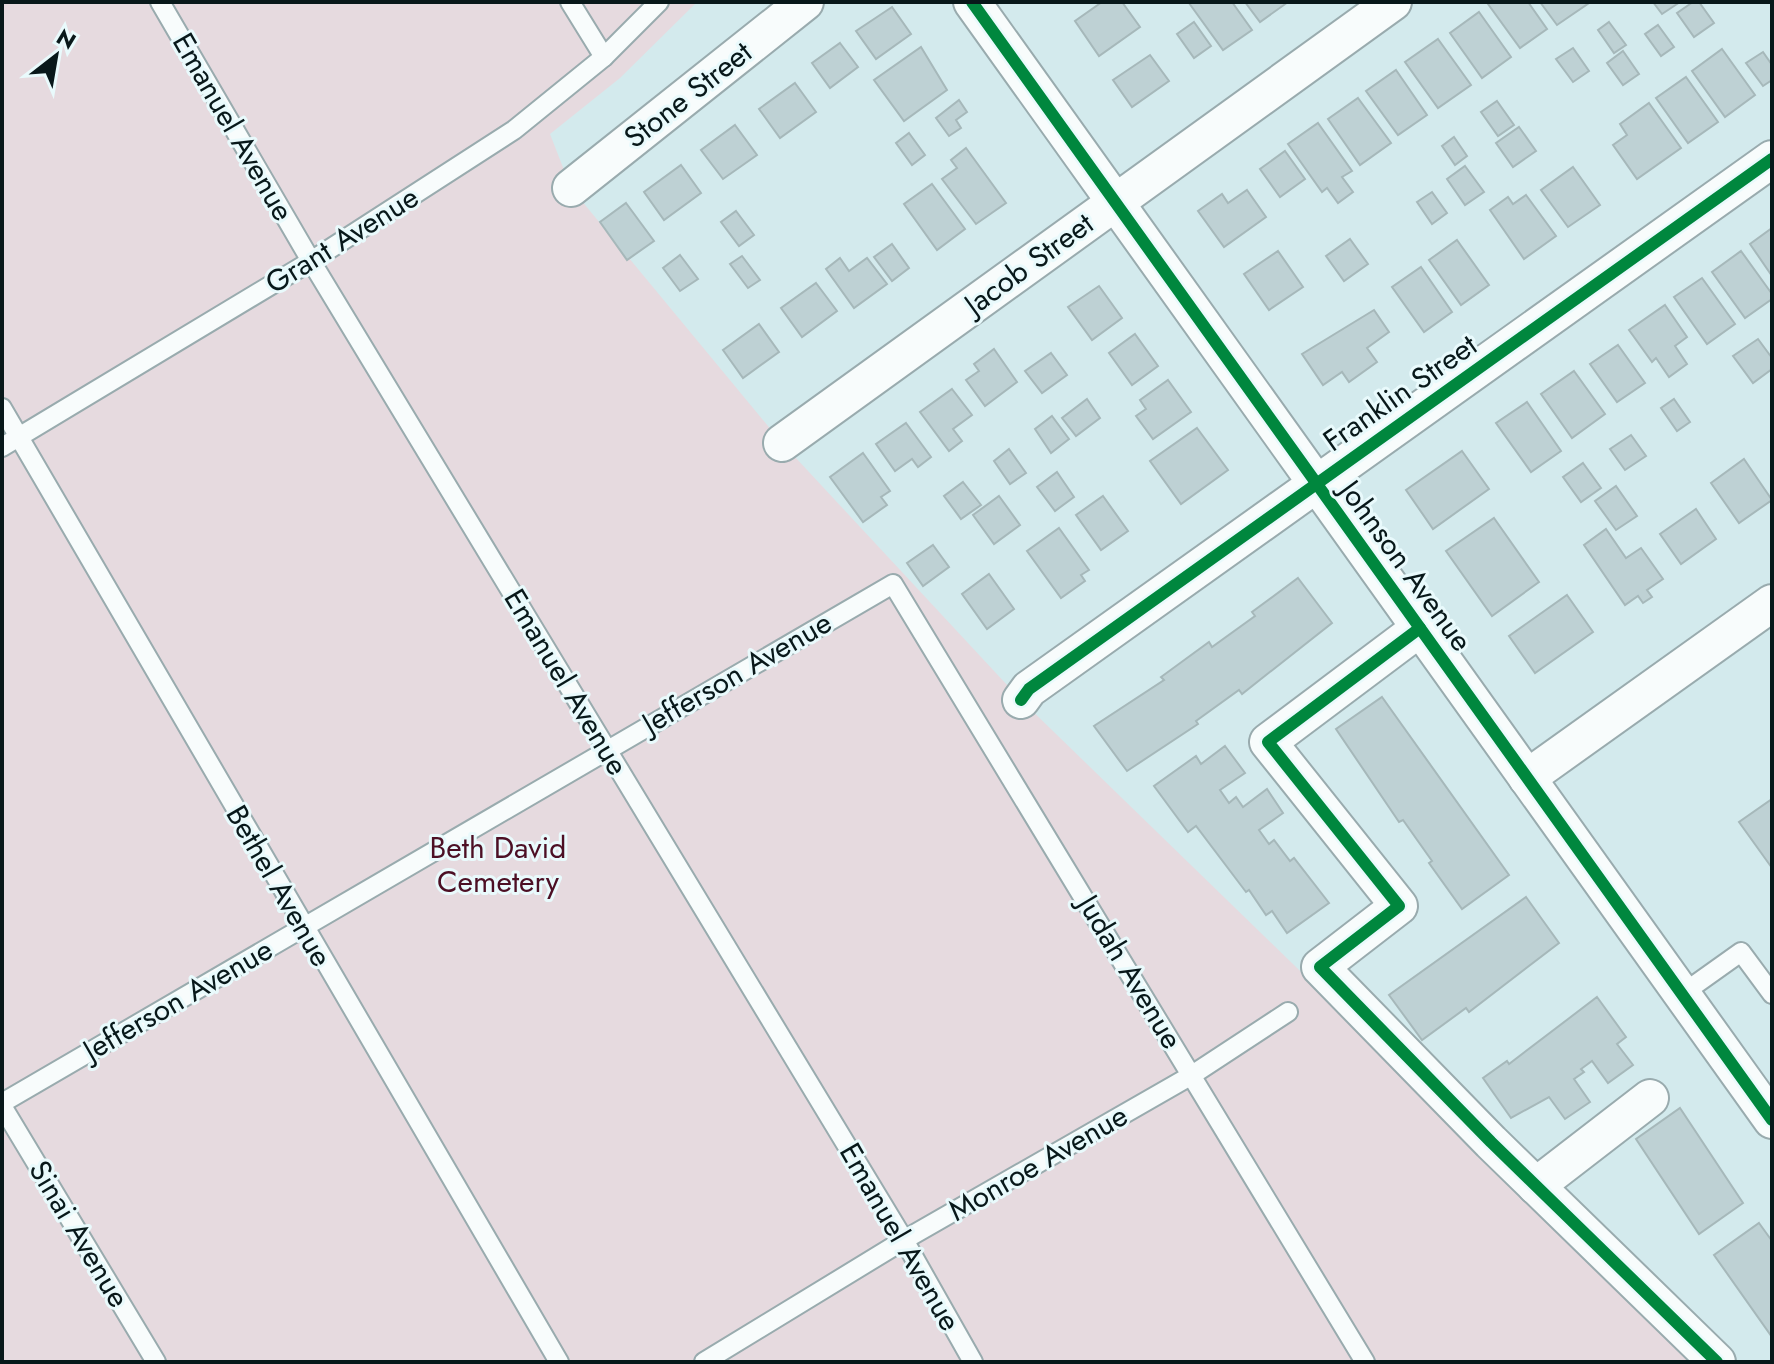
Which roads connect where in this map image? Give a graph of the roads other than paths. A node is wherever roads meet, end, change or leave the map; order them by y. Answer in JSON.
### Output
{"nodes":[{"id":1,"x":160,"y":2,"type":"edge"},
{"id":2,"x":570,"y":2,"type":"edge"},
{"id":3,"x":659,"y":2,"type":"edge"},
{"id":4,"x":805,"y":2,"type":"edge"},
{"id":5,"x":972,"y":2,"type":"edge"},
{"id":6,"x":1393,"y":2,"type":"edge"},
{"id":7,"x":604,"y":57,"type":"junction"},
{"id":8,"x":1772,"y":159,"type":"edge"},
{"id":9,"x":571,"y":188,"type":"dead end"},
{"id":10,"x":1114,"y":202,"type":"junction"},
{"id":11,"x":311,"y":261,"type":"junction"},
{"id":12,"x":2,"y":408,"type":"edge"},
{"id":13,"x":20,"y":437,"type":"junction"},
{"id":14,"x":782,"y":443,"type":"dead end"},
{"id":15,"x":2,"y":447,"type":"edge"},
{"id":16,"x":1316,"y":484,"type":"junction"},
{"id":17,"x":893,"y":584,"type":"joint"},
{"id":18,"x":1772,"y":603,"type":"edge"},
{"id":19,"x":1420,"y":628,"type":"junction"},
{"id":20,"x":1021,"y":700,"type":"dead end"},
{"id":21,"x":606,"y":748,"type":"junction"},
{"id":22,"x":1527,"y":778,"type":"junction"},
{"id":23,"x":303,"y":927,"type":"junction"},
{"id":24,"x":1682,"y":994,"type":"junction"},
{"id":25,"x":1772,"y":994,"type":"edge"},
{"id":26,"x":1288,"y":1012,"type":"dead end"},
{"id":27,"x":1192,"y":1075,"type":"junction"},
{"id":28,"x":1650,"y":1098,"type":"dead end"},
{"id":29,"x":2,"y":1105,"type":"edge"},
{"id":30,"x":1772,"y":1120,"type":"edge"},
{"id":31,"x":1536,"y":1186,"type":"junction"},
{"id":32,"x":904,"y":1240,"type":"junction"},
{"id":33,"x":156,"y":1362,"type":"edge"},
{"id":34,"x":559,"y":1362,"type":"edge"},
{"id":35,"x":704,"y":1362,"type":"edge"},
{"id":36,"x":973,"y":1362,"type":"edge"},
{"id":37,"x":1365,"y":1362,"type":"edge"},
{"id":38,"x":1717,"y":1362,"type":"edge"}],
"edges":[{"from":1,"to":11,"type":"lane","name":"Emanuel Avenue"},
{"from":2,"to":7,"type":"lane"},
{"from":3,"to":7,"type":"lane","name":"Grant Avenue"},
{"from":4,"to":9,"type":"street","name":"Stone Street"},
{"from":5,"to":10,"type":"street","name":"Johnson Avenue"},
{"from":6,"to":10,"type":"street","name":"Jacob Street"},
{"from":7,"to":11,"type":"lane","name":"Grant Avenue"},
{"from":8,"to":16,"type":"street","name":"Franklin Street"},
{"from":10,"to":14,"type":"street","name":"Jacob Street"},
{"from":10,"to":16,"type":"street","name":"Johnson Avenue"},
{"from":11,"to":13,"type":"lane","name":"Grant Avenue"},
{"from":11,"to":21,"type":"lane","name":"Emanuel Avenue"},
{"from":12,"to":13,"type":"lane","name":"Bethel Avenue"},
{"from":13,"to":15,"type":"lane","name":"Grant Avenue"},
{"from":13,"to":23,"type":"lane","name":"Bethel Avenue"},
{"from":16,"to":19,"type":"street","name":"Johnson Avenue"},
{"from":16,"to":20,"type":"street","name":"Franklin Street"},
{"from":17,"to":21,"type":"lane","name":"Jefferson Avenue"},
{"from":17,"to":27,"type":"lane","name":"Judah Avenue"},
{"from":18,"to":22,"type":"street"},
{"from":19,"to":22,"type":"street","name":"Johnson Avenue"},
{"from":19,"to":31,"type":"street"},
{"from":21,"to":23,"type":"lane","name":"Jefferson Avenue"},
{"from":21,"to":32,"type":"lane","name":"Emanuel Avenue"},
{"from":22,"to":24,"type":"street","name":"Johnson Avenue"},
{"from":23,"to":29,"type":"lane","name":"Jefferson Avenue"},
{"from":23,"to":34,"type":"lane","name":"Bethel Avenue"},
{"from":24,"to":25,"type":"lane"},
{"from":24,"to":30,"type":"street","name":"Johnson Avenue"},
{"from":26,"to":27,"type":"lane","name":"Monroe Avenue"},
{"from":27,"to":32,"type":"lane","name":"Monroe Avenue"},
{"from":27,"to":37,"type":"lane","name":"Judah Avenue"},
{"from":28,"to":31,"type":"street"},
{"from":29,"to":33,"type":"lane","name":"Sinai Avenue"},
{"from":31,"to":38,"type":"street"},
{"from":32,"to":35,"type":"lane","name":"Monroe Avenue"},
{"from":32,"to":36,"type":"lane","name":"Emanuel Avenue"}]}
